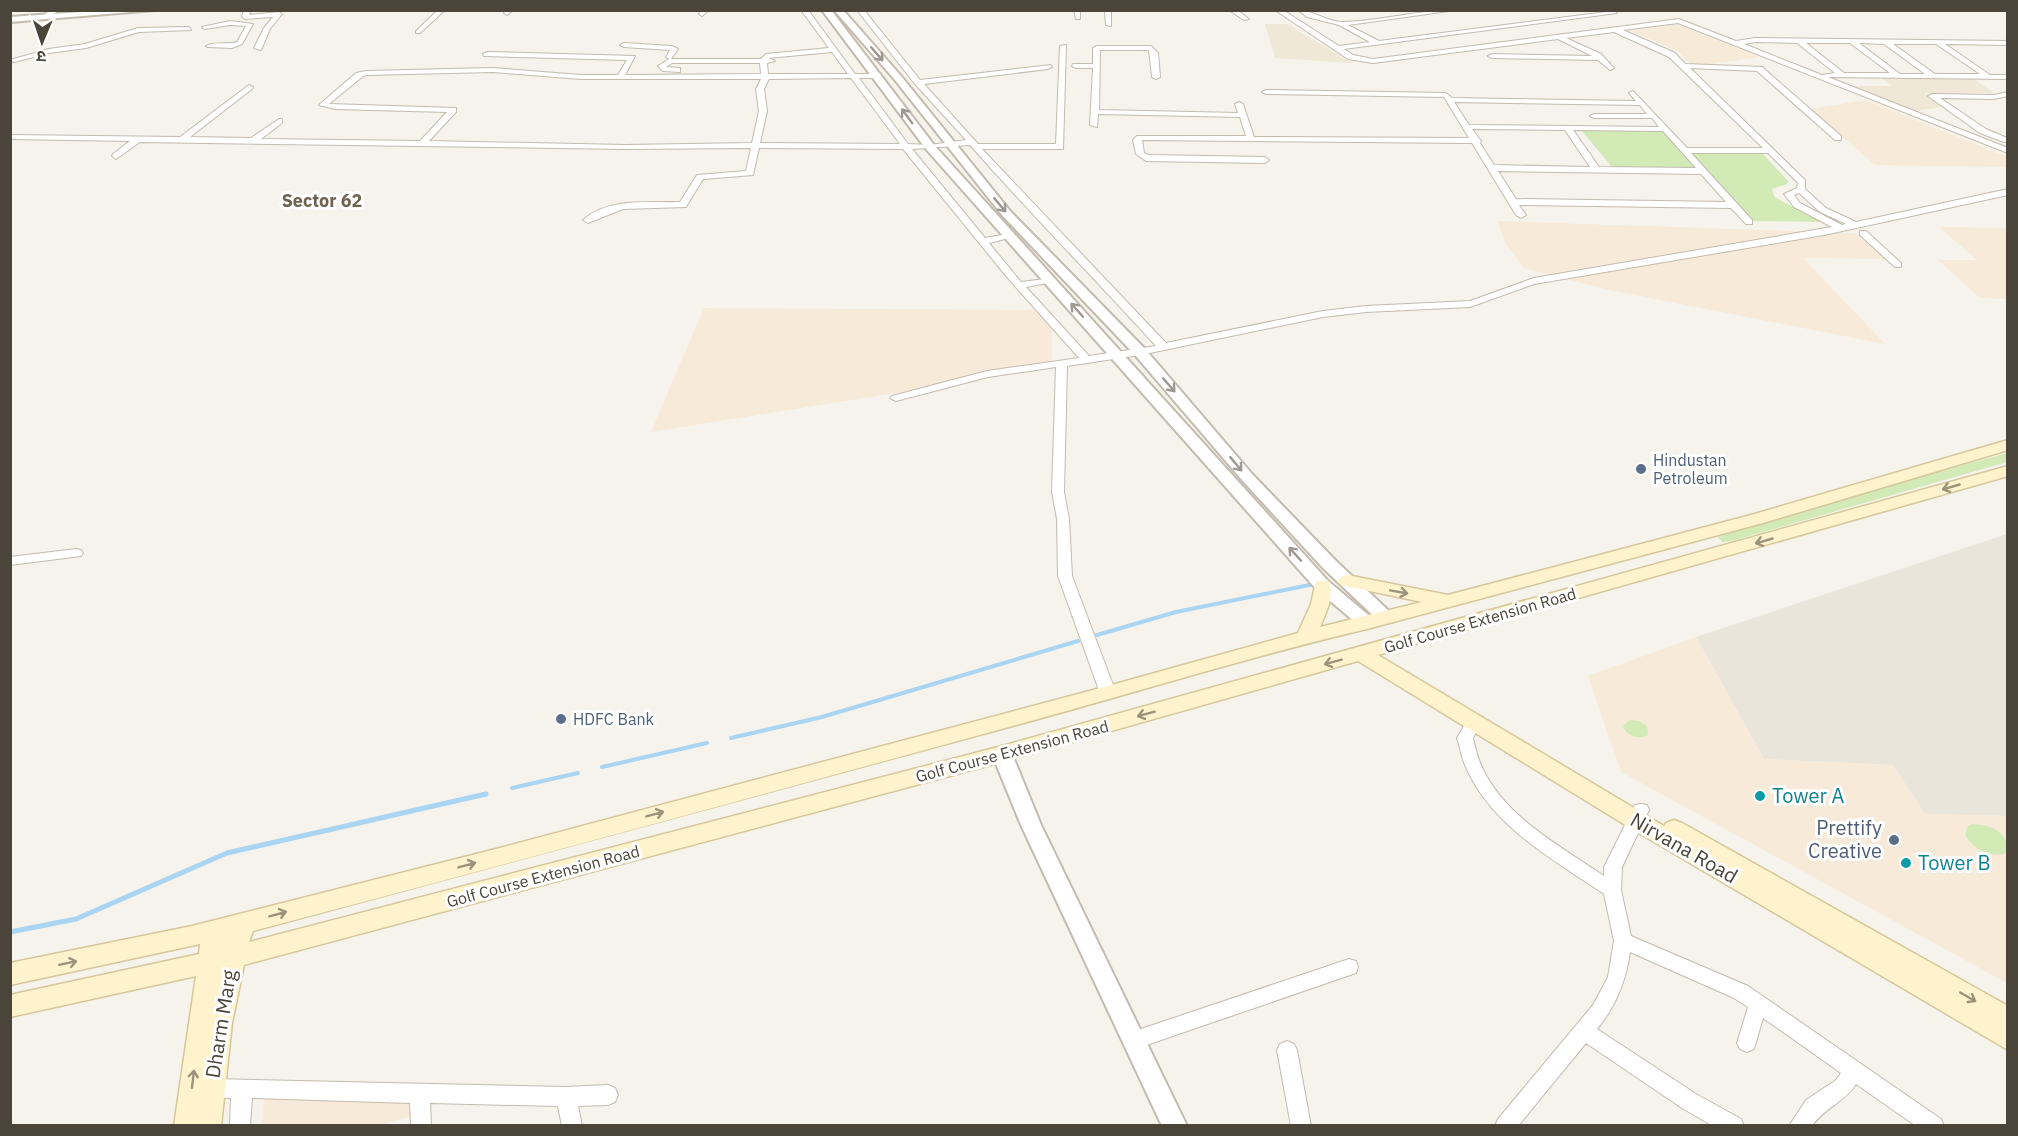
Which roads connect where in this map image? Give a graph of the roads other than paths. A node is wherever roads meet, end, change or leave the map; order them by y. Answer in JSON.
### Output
{"nodes":[{"id":1,"x":57,"y":10,"type":"edge"},
{"id":2,"x":151,"y":10,"type":"edge"},
{"id":3,"x":248,"y":10,"type":"edge"},
{"id":4,"x":442,"y":10,"type":"edge"},
{"id":5,"x":804,"y":10,"type":"edge"},
{"id":6,"x":826,"y":10,"type":"edge"},
{"id":7,"x":838,"y":10,"type":"edge"},
{"id":8,"x":860,"y":10,"type":"edge"},
{"id":9,"x":1108,"y":10,"type":"edge"},
{"id":10,"x":1232,"y":10,"type":"edge"},
{"id":11,"x":1278,"y":10,"type":"edge"},
{"id":12,"x":1364,"y":10,"type":"edge"},
{"id":13,"x":1453,"y":10,"type":"edge"},
{"id":14,"x":1542,"y":10,"type":"edge"},
{"id":15,"x":282,"y":12,"type":"edge"},
{"id":16,"x":1303,"y":12,"type":"edge"},
{"id":17,"x":1431,"y":12,"type":"edge"},
{"id":18,"x":1614,"y":13,"type":"dead end"},
{"id":19,"x":1287,"y":16,"type":"junction"},
{"id":20,"x":43,"y":18,"type":"junction"},
{"id":21,"x":1442,"y":18,"type":"dead end"},
{"id":22,"x":1246,"y":19,"type":"dead end"},
{"id":23,"x":10,"y":20,"type":"edge"},
{"id":24,"x":1379,"y":20,"type":"junction"},
{"id":25,"x":1563,"y":20,"type":"junction"},
{"id":26,"x":1450,"y":22,"type":"dead end"},
{"id":27,"x":271,"y":24,"type":"junction"},
{"id":28,"x":1341,"y":24,"type":"junction"},
{"id":29,"x":1108,"y":25,"type":"dead end"},
{"id":30,"x":249,"y":26,"type":"junction"},
{"id":31,"x":1617,"y":30,"type":"junction"},
{"id":32,"x":418,"y":32,"type":"dead end"},
{"id":33,"x":1467,"y":32,"type":"junction"},
{"id":34,"x":1559,"y":37,"type":"junction"},
{"id":35,"x":1798,"y":40,"type":"junction"},
{"id":36,"x":1851,"y":41,"type":"junction"},
{"id":37,"x":1886,"y":42,"type":"junction"},
{"id":38,"x":1936,"y":42,"type":"junction"},
{"id":39,"x":1990,"y":42,"type":"junction"},
{"id":40,"x":1377,"y":43,"type":"junction"},
{"id":41,"x":1736,"y":43,"type":"junction"},
{"id":42,"x":2007,"y":43,"type":"edge"},
{"id":43,"x":624,"y":45,"type":"dead end"},
{"id":44,"x":1493,"y":45,"type":"junction"},
{"id":45,"x":210,"y":46,"type":"dead end"},
{"id":46,"x":1064,"y":46,"type":"dead end"},
{"id":47,"x":258,"y":48,"type":"dead end"},
{"id":48,"x":1339,"y":48,"type":"junction"},
{"id":49,"x":834,"y":50,"type":"junction"},
{"id":50,"x":2007,"y":53,"type":"edge"},
{"id":51,"x":487,"y":54,"type":"dead end"},
{"id":52,"x":521,"y":54,"type":"junction"},
{"id":53,"x":1492,"y":56,"type":"dead end"},
{"id":54,"x":840,"y":58,"type":"junction"},
{"id":55,"x":1600,"y":58,"type":"junction"},
{"id":56,"x":668,"y":59,"type":"junction"},
{"id":57,"x":764,"y":59,"type":"junction"},
{"id":58,"x":14,"y":60,"type":"dead end"},
{"id":59,"x":1076,"y":66,"type":"dead end"},
{"id":60,"x":1097,"y":66,"type":"junction"},
{"id":61,"x":1683,"y":66,"type":"junction"},
{"id":62,"x":1048,"y":67,"type":"dead end"},
{"id":63,"x":847,"y":68,"type":"junction"},
{"id":64,"x":1610,"y":68,"type":"dead end"},
{"id":65,"x":509,"y":71,"type":"junction"},
{"id":66,"x":764,"y":74,"type":"junction"},
{"id":67,"x":1817,"y":75,"type":"junction"},
{"id":68,"x":1842,"y":75,"type":"junction"},
{"id":69,"x":1897,"y":75,"type":"junction"},
{"id":70,"x":877,"y":76,"type":"junction"},
{"id":71,"x":896,"y":76,"type":"junction"},
{"id":72,"x":1933,"y":76,"type":"junction"},
{"id":73,"x":620,"y":77,"type":"junction"},
{"id":74,"x":854,"y":77,"type":"junction"},
{"id":75,"x":1156,"y":77,"type":"dead end"},
{"id":76,"x":1989,"y":77,"type":"junction"},
{"id":77,"x":2007,"y":77,"type":"edge"},
{"id":78,"x":919,"y":82,"type":"junction"},
{"id":79,"x":249,"y":87,"type":"dead end"},
{"id":80,"x":1266,"y":92,"type":"dead end"},
{"id":81,"x":909,"y":93,"type":"junction"},
{"id":82,"x":1633,"y":93,"type":"dead end"},
{"id":83,"x":2007,"y":94,"type":"edge"},
{"id":84,"x":895,"y":99,"type":"junction"},
{"id":85,"x":1452,"y":100,"type":"junction"},
{"id":86,"x":871,"y":101,"type":"junction"},
{"id":87,"x":1158,"y":101,"type":"dead end"},
{"id":88,"x":1581,"y":103,"type":"junction"},
{"id":89,"x":1641,"y":103,"type":"junction"},
{"id":90,"x":1239,"y":104,"type":"dead end"},
{"id":91,"x":1950,"y":104,"type":"dead end"},
{"id":92,"x":1095,"y":112,"type":"junction"},
{"id":93,"x":1160,"y":114,"type":"junction"},
{"id":94,"x":1956,"y":114,"type":"junction"},
{"id":95,"x":1243,"y":115,"type":"junction"},
{"id":96,"x":1594,"y":116,"type":"junction"},
{"id":97,"x":1654,"y":116,"type":"junction"},
{"id":98,"x":1977,"y":121,"type":"dead end"},
{"id":99,"x":279,"y":122,"type":"dead end"},
{"id":100,"x":1094,"y":125,"type":"dead end"},
{"id":101,"x":1468,"y":127,"type":"junction"},
{"id":102,"x":1568,"y":129,"type":"junction"},
{"id":103,"x":1606,"y":129,"type":"junction"},
{"id":104,"x":1666,"y":129,"type":"junction"},
{"id":105,"x":1983,"y":131,"type":"junction"},
{"id":106,"x":10,"y":137,"type":"edge"},
{"id":107,"x":140,"y":138,"type":"junction"},
{"id":108,"x":183,"y":138,"type":"junction"},
{"id":109,"x":1838,"y":138,"type":"dead end"},
{"id":110,"x":255,"y":139,"type":"junction"},
{"id":111,"x":1251,"y":139,"type":"junction"},
{"id":112,"x":1477,"y":141,"type":"junction"},
{"id":113,"x":424,"y":142,"type":"junction"},
{"id":114,"x":1987,"y":143,"type":"junction"},
{"id":115,"x":974,"y":144,"type":"junction"},
{"id":116,"x":754,"y":145,"type":"junction"},
{"id":117,"x":949,"y":145,"type":"junction"},
{"id":118,"x":906,"y":147,"type":"junction"},
{"id":119,"x":930,"y":147,"type":"junction"},
{"id":120,"x":1686,"y":150,"type":"junction"},
{"id":121,"x":2007,"y":151,"type":"edge"},
{"id":122,"x":1771,"y":152,"type":"junction"},
{"id":123,"x":116,"y":156,"type":"dead end"},
{"id":124,"x":1265,"y":160,"type":"dead end"},
{"id":125,"x":1494,"y":168,"type":"junction"},
{"id":126,"x":1597,"y":170,"type":"junction"},
{"id":127,"x":1705,"y":171,"type":"junction"},
{"id":128,"x":1801,"y":190,"type":"junction"},
{"id":129,"x":2007,"y":192,"type":"edge"},
{"id":130,"x":1513,"y":202,"type":"junction"},
{"id":131,"x":1734,"y":206,"type":"junction"},
{"id":132,"x":1521,"y":215,"type":"dead end"},
{"id":133,"x":588,"y":220,"type":"dead end"},
{"id":134,"x":1749,"y":222,"type":"dead end"},
{"id":135,"x":1840,"y":228,"type":"junction"},
{"id":136,"x":1859,"y":229,"type":"junction"},
{"id":137,"x":1010,"y":236,"type":"junction"},
{"id":138,"x":984,"y":241,"type":"junction"},
{"id":139,"x":1898,"y":265,"type":"dead end"},
{"id":140,"x":1049,"y":280,"type":"junction"},
{"id":141,"x":1020,"y":285,"type":"junction"},
{"id":142,"x":1162,"y":346,"type":"junction"},
{"id":143,"x":1140,"y":351,"type":"junction"},
{"id":144,"x":1116,"y":353,"type":"junction"},
{"id":145,"x":1085,"y":358,"type":"junction"},
{"id":146,"x":1062,"y":363,"type":"junction"},
{"id":147,"x":896,"y":398,"type":"dead end"},
{"id":148,"x":2007,"y":445,"type":"edge"},
{"id":149,"x":2007,"y":471,"type":"edge"},
{"id":150,"x":1694,"y":535,"type":"junction"},
{"id":151,"x":76,"y":553,"type":"dead end"},
{"id":152,"x":1719,"y":554,"type":"junction"},
{"id":153,"x":10,"y":561,"type":"edge"},
{"id":154,"x":1347,"y":581,"type":"junction"},
{"id":155,"x":1322,"y":585,"type":"junction"},
{"id":156,"x":1495,"y":588,"type":"junction"},
{"id":157,"x":1451,"y":601,"type":"junction"},
{"id":158,"x":1515,"y":610,"type":"junction"},
{"id":159,"x":1377,"y":621,"type":"junction"},
{"id":160,"x":1306,"y":637,"type":"junction"},
{"id":161,"x":1368,"y":652,"type":"junction"},
{"id":162,"x":1108,"y":693,"type":"junction"},
{"id":163,"x":1053,"y":708,"type":"junction"},
{"id":164,"x":1473,"y":723,"type":"junction"},
{"id":165,"x":1068,"y":735,"type":"junction"},
{"id":166,"x":1002,"y":754,"type":"junction"},
{"id":167,"x":1638,"y":815,"type":"junction"},
{"id":168,"x":492,"y":858,"type":"junction"},
{"id":169,"x":502,"y":887,"type":"junction"},
{"id":170,"x":1612,"y":890,"type":"junction"},
{"id":171,"x":243,"y":923,"type":"junction"},
{"id":172,"x":214,"y":931,"type":"junction"},
{"id":173,"x":1623,"y":941,"type":"junction"},
{"id":174,"x":233,"y":957,"type":"junction"},
{"id":175,"x":208,"y":963,"type":"junction"},
{"id":176,"x":1349,"y":967,"type":"dead end"},
{"id":177,"x":10,"y":974,"type":"edge"},
{"id":178,"x":1758,"y":1004,"type":"junction"},
{"id":179,"x":10,"y":1006,"type":"edge"},
{"id":180,"x":2007,"y":1019,"type":"edge"},
{"id":181,"x":1584,"y":1031,"type":"junction"},
{"id":182,"x":2007,"y":1038,"type":"edge"},
{"id":183,"x":1135,"y":1040,"type":"junction"},
{"id":184,"x":1747,"y":1043,"type":"dead end"},
{"id":185,"x":1287,"y":1050,"type":"dead end"},
{"id":186,"x":1853,"y":1071,"type":"junction"},
{"id":187,"x":211,"y":1088,"type":"junction"},
{"id":188,"x":242,"y":1089,"type":"junction"},
{"id":189,"x":420,"y":1094,"type":"junction"},
{"id":190,"x":608,"y":1095,"type":"dead end"},
{"id":191,"x":566,"y":1097,"type":"junction"},
{"id":192,"x":189,"y":1125,"type":"edge"},
{"id":193,"x":240,"y":1125,"type":"edge"},
{"id":194,"x":421,"y":1125,"type":"edge"},
{"id":195,"x":572,"y":1125,"type":"edge"},
{"id":196,"x":1175,"y":1125,"type":"edge"},
{"id":197,"x":1301,"y":1125,"type":"edge"},
{"id":198,"x":1505,"y":1125,"type":"edge"},
{"id":199,"x":1734,"y":1125,"type":"edge"},
{"id":200,"x":1799,"y":1125,"type":"edge"},
{"id":201,"x":1934,"y":1125,"type":"edge"}],
"edges":[{"from":1,"to":20,"type":"street"},
{"from":2,"to":20,"type":"street"},
{"from":3,"to":15,"type":"street"},
{"from":4,"to":32,"type":"street"},
{"from":5,"to":49,"type":"street"},
{"from":6,"to":70,"type":"street"},
{"from":7,"to":71,"type":"street","one_way":true},
{"from":8,"to":78,"type":"street"},
{"from":9,"to":29,"type":"street"},
{"from":10,"to":22,"type":"street"},
{"from":11,"to":19,"type":"street"},
{"from":12,"to":24,"type":"street"},
{"from":13,"to":17,"type":"street"},
{"from":14,"to":25,"type":"street"},
{"from":15,"to":27,"type":"street"},
{"from":16,"to":19,"type":"street"},
{"from":16,"to":28,"type":"street"},
{"from":17,"to":21,"type":"street"},
{"from":17,"to":24,"type":"street"},
{"from":18,"to":25,"type":"street"},
{"from":19,"to":48,"type":"street"},
{"from":20,"to":23,"type":"street"},
{"from":24,"to":28,"type":"street"},
{"from":25,"to":33,"type":"street"},
{"from":26,"to":33,"type":"street"},
{"from":27,"to":30,"type":"street"},
{"from":27,"to":47,"type":"street"},
{"from":28,"to":40,"type":"street"},
{"from":30,"to":45,"type":"street"},
{"from":30,"to":58,"type":"street"},
{"from":31,"to":34,"type":"street"},
{"from":31,"to":41,"type":"street"},
{"from":31,"to":61,"type":"street"},
{"from":33,"to":40,"type":"street"},
{"from":33,"to":44,"type":"street"},
{"from":34,"to":44,"type":"street"},
{"from":34,"to":55,"type":"street"},
{"from":35,"to":36,"type":"street"},
{"from":35,"to":41,"type":"street"},
{"from":35,"to":68,"type":"street"},
{"from":36,"to":37,"type":"street"},
{"from":36,"to":69,"type":"street"},
{"from":37,"to":38,"type":"street"},
{"from":37,"to":72,"type":"street"},
{"from":38,"to":39,"type":"street"},
{"from":38,"to":76,"type":"street"},
{"from":39,"to":42,"type":"street"},
{"from":39,"to":50,"type":"street"},
{"from":40,"to":48,"type":"street"},
{"from":41,"to":67,"type":"street"},
{"from":43,"to":56,"type":"street"},
{"from":44,"to":48,"type":"street"},
{"from":46,"to":115,"type":"street"},
{"from":49,"to":54,"type":"street"},
{"from":49,"to":57,"type":"street"},
{"from":51,"to":52,"type":"street"},
{"from":52,"to":65,"type":"street"},
{"from":52,"to":73,"type":"street"},
{"from":53,"to":55,"type":"street"},
{"from":54,"to":57,"type":"street"},
{"from":54,"to":63,"type":"street"},
{"from":55,"to":64,"type":"street"},
{"from":56,"to":57,"type":"street"},
{"from":56,"to":66,"type":"street"},
{"from":57,"to":66,"type":"street"},
{"from":59,"to":60,"type":"street"},
{"from":60,"to":75,"type":"street"},
{"from":60,"to":92,"type":"street"},
{"from":61,"to":109,"type":"street"},
{"from":61,"to":122,"type":"street"},
{"from":62,"to":78,"type":"street"},
{"from":63,"to":66,"type":"street"},
{"from":63,"to":74,"type":"street"},
{"from":65,"to":73,"type":"street"},
{"from":65,"to":113,"type":"street"},
{"from":66,"to":73,"type":"street"},
{"from":66,"to":74,"type":"street"},
{"from":66,"to":116,"type":"street"},
{"from":67,"to":68,"type":"street"},
{"from":67,"to":114,"type":"street"},
{"from":68,"to":69,"type":"street"},
{"from":69,"to":72,"type":"street"},
{"from":70,"to":74,"type":"street"},
{"from":70,"to":84,"type":"street"},
{"from":71,"to":78,"type":"street"},
{"from":71,"to":81,"type":"street"},
{"from":72,"to":76,"type":"street"},
{"from":74,"to":86,"type":"street"},
{"from":76,"to":77,"type":"street"},
{"from":78,"to":81,"type":"street"},
{"from":78,"to":115,"type":"street"},
{"from":79,"to":108,"type":"street"},
{"from":80,"to":85,"type":"street"},
{"from":81,"to":117,"type":"street"},
{"from":82,"to":89,"type":"street"},
{"from":83,"to":94,"type":"street"},
{"from":84,"to":86,"type":"street"},
{"from":119,"to":84,"type":"street","one_way":true},
{"from":85,"to":88,"type":"street"},
{"from":85,"to":101,"type":"street"},
{"from":86,"to":118,"type":"street"},
{"from":87,"to":93,"type":"street"},
{"from":88,"to":89,"type":"street"},
{"from":88,"to":96,"type":"street"},
{"from":89,"to":97,"type":"street"},
{"from":90,"to":95,"type":"street"},
{"from":91,"to":94,"type":"street"},
{"from":92,"to":93,"type":"street"},
{"from":92,"to":100,"type":"street"},
{"from":93,"to":95,"type":"street"},
{"from":94,"to":105,"type":"street"},
{"from":95,"to":111,"type":"street"},
{"from":96,"to":97,"type":"street"},
{"from":96,"to":103,"type":"street"},
{"from":97,"to":104,"type":"street"},
{"from":98,"to":105,"type":"street"},
{"from":99,"to":110,"type":"street"},
{"from":101,"to":102,"type":"street"},
{"from":101,"to":112,"type":"street"},
{"from":102,"to":103,"type":"street"},
{"from":102,"to":126,"type":"street"},
{"from":103,"to":104,"type":"street"},
{"from":104,"to":120,"type":"street"},
{"from":105,"to":114,"type":"street"},
{"from":106,"to":107,"type":"street"},
{"from":107,"to":108,"type":"street"},
{"from":107,"to":123,"type":"street"},
{"from":108,"to":110,"type":"street"},
{"from":110,"to":113,"type":"street"},
{"from":111,"to":112,"type":"street"},
{"from":111,"to":124,"type":"street"},
{"from":112,"to":125,"type":"street"},
{"from":113,"to":116,"type":"street"},
{"from":114,"to":121,"type":"street"},
{"from":115,"to":117,"type":"street"},
{"from":115,"to":142,"type":"street"},
{"from":116,"to":118,"type":"street"},
{"from":116,"to":133,"type":"street"},
{"from":117,"to":119,"type":"street"},
{"from":117,"to":143,"type":"street","one_way":true},
{"from":118,"to":119,"type":"street"},
{"from":118,"to":138,"type":"street"},
{"from":119,"to":137,"type":"street"},
{"from":120,"to":122,"type":"street"},
{"from":120,"to":127,"type":"street"},
{"from":122,"to":128,"type":"street"},
{"from":125,"to":126,"type":"street"},
{"from":125,"to":130,"type":"street"},
{"from":126,"to":127,"type":"street"},
{"from":127,"to":131,"type":"street"},
{"from":128,"to":135,"type":"street"},
{"from":128,"to":136,"type":"street"},
{"from":129,"to":136,"type":"street"},
{"from":130,"to":131,"type":"street"},
{"from":130,"to":132,"type":"street"},
{"from":131,"to":134,"type":"street"},
{"from":135,"to":136,"type":"street"},
{"from":135,"to":142,"type":"street"},
{"from":136,"to":139,"type":"street"},
{"from":137,"to":138,"type":"street"},
{"from":137,"to":140,"type":"street"},
{"from":138,"to":141,"type":"street"},
{"from":140,"to":141,"type":"street"},
{"from":144,"to":140,"type":"street","one_way":true},
{"from":141,"to":145,"type":"street"},
{"from":142,"to":143,"type":"street"},
{"from":143,"to":144,"type":"street"},
{"from":143,"to":154,"type":"street","one_way":true},
{"from":144,"to":145,"type":"street"},
{"from":155,"to":144,"type":"street","one_way":true},
{"from":145,"to":146,"type":"street"},
{"from":146,"to":147,"type":"street"},
{"from":146,"to":162,"type":"street"},
{"from":148,"to":150,"type":"main road","name":"Golf Course Extension Road"},
{"from":149,"to":152,"type":"main road","name":"Golf Course Extension Road","one_way":true},
{"from":150,"to":152,"type":"main road"},
{"from":150,"to":156,"type":"main road","name":"Golf Course Extension Road"},
{"from":151,"to":153,"type":"street"},
{"from":152,"to":158,"type":"main road","name":"Golf Course Extension Road"},
{"from":154,"to":157,"type":"main road","one_way":true},
{"from":154,"to":159,"type":"street"},
{"from":155,"to":159,"type":"street"},
{"from":155,"to":160,"type":"main road"},
{"from":156,"to":157,"type":"main road","name":"Golf Course Extension Road"},
{"from":156,"to":158,"type":"main road"},
{"from":157,"to":159,"type":"main road","name":"Golf Course Extension Road"},
{"from":158,"to":161,"type":"main road","name":"Golf Course Extension Road"},
{"from":159,"to":160,"type":"main road","name":"Golf Course Extension Road"},
{"from":160,"to":162,"type":"main road","name":"Golf Course Extension Road"},
{"from":161,"to":164,"type":"main road","name":"Nirvana Road"},
{"from":161,"to":165,"type":"main road","name":"Golf Course Extension Road","one_way":true},
{"from":161,"to":167,"type":"main road","name":"Nirvana Road"},
{"from":162,"to":163,"type":"main road","name":"Golf Course Extension Road"},
{"from":163,"to":165,"type":"main road"},
{"from":168,"to":163,"type":"main road","name":"Golf Course Extension Road","one_way":true},
{"from":164,"to":167,"type":"main road","name":"Nirvana Road"},
{"from":164,"to":170,"type":"street"},
{"from":165,"to":166,"type":"main road","name":"Golf Course Extension Road"},
{"from":166,"to":169,"type":"main road","name":"Golf Course Extension Road"},
{"from":166,"to":183,"type":"street"},
{"from":167,"to":170,"type":"street"},
{"from":167,"to":180,"type":"main road","name":"Nirvana Road","one_way":true},
{"from":167,"to":182,"type":"main road","name":"Nirvana Road"},
{"from":168,"to":169,"type":"main road"},
{"from":171,"to":168,"type":"main road","name":"Golf Course Extension Road","one_way":true},
{"from":169,"to":174,"type":"main road","name":"Golf Course Extension Road"},
{"from":170,"to":173,"type":"street"},
{"from":171,"to":172,"type":"main road","name":"Golf Course Extension Road"},
{"from":171,"to":174,"type":"main road","name":"Dharm Marg"},
{"from":172,"to":175,"type":"main road","name":"Dharm Marg"},
{"from":177,"to":172,"type":"main road","name":"Golf Course Extension Road","one_way":true},
{"from":173,"to":178,"type":"street"},
{"from":173,"to":181,"type":"street"},
{"from":174,"to":175,"type":"main road","name":"Golf Course Extension Road"},
{"from":174,"to":187,"type":"main road","name":"Dharm Marg"},
{"from":175,"to":179,"type":"main road","name":"Golf Course Extension Road"},
{"from":192,"to":175,"type":"main road","name":"Dharm Marg","one_way":true},
{"from":176,"to":183,"type":"street"},
{"from":178,"to":184,"type":"street"},
{"from":178,"to":186,"type":"street"},
{"from":181,"to":198,"type":"street"},
{"from":181,"to":199,"type":"street"},
{"from":183,"to":196,"type":"street"},
{"from":185,"to":197,"type":"street"},
{"from":186,"to":200,"type":"street"},
{"from":186,"to":201,"type":"street"},
{"from":187,"to":188,"type":"street"},
{"from":187,"to":192,"type":"main road","name":"Dharm Marg"},
{"from":188,"to":189,"type":"street"},
{"from":188,"to":193,"type":"street"},
{"from":189,"to":191,"type":"street"},
{"from":189,"to":194,"type":"street"},
{"from":190,"to":191,"type":"street"},
{"from":191,"to":195,"type":"street"}]}
